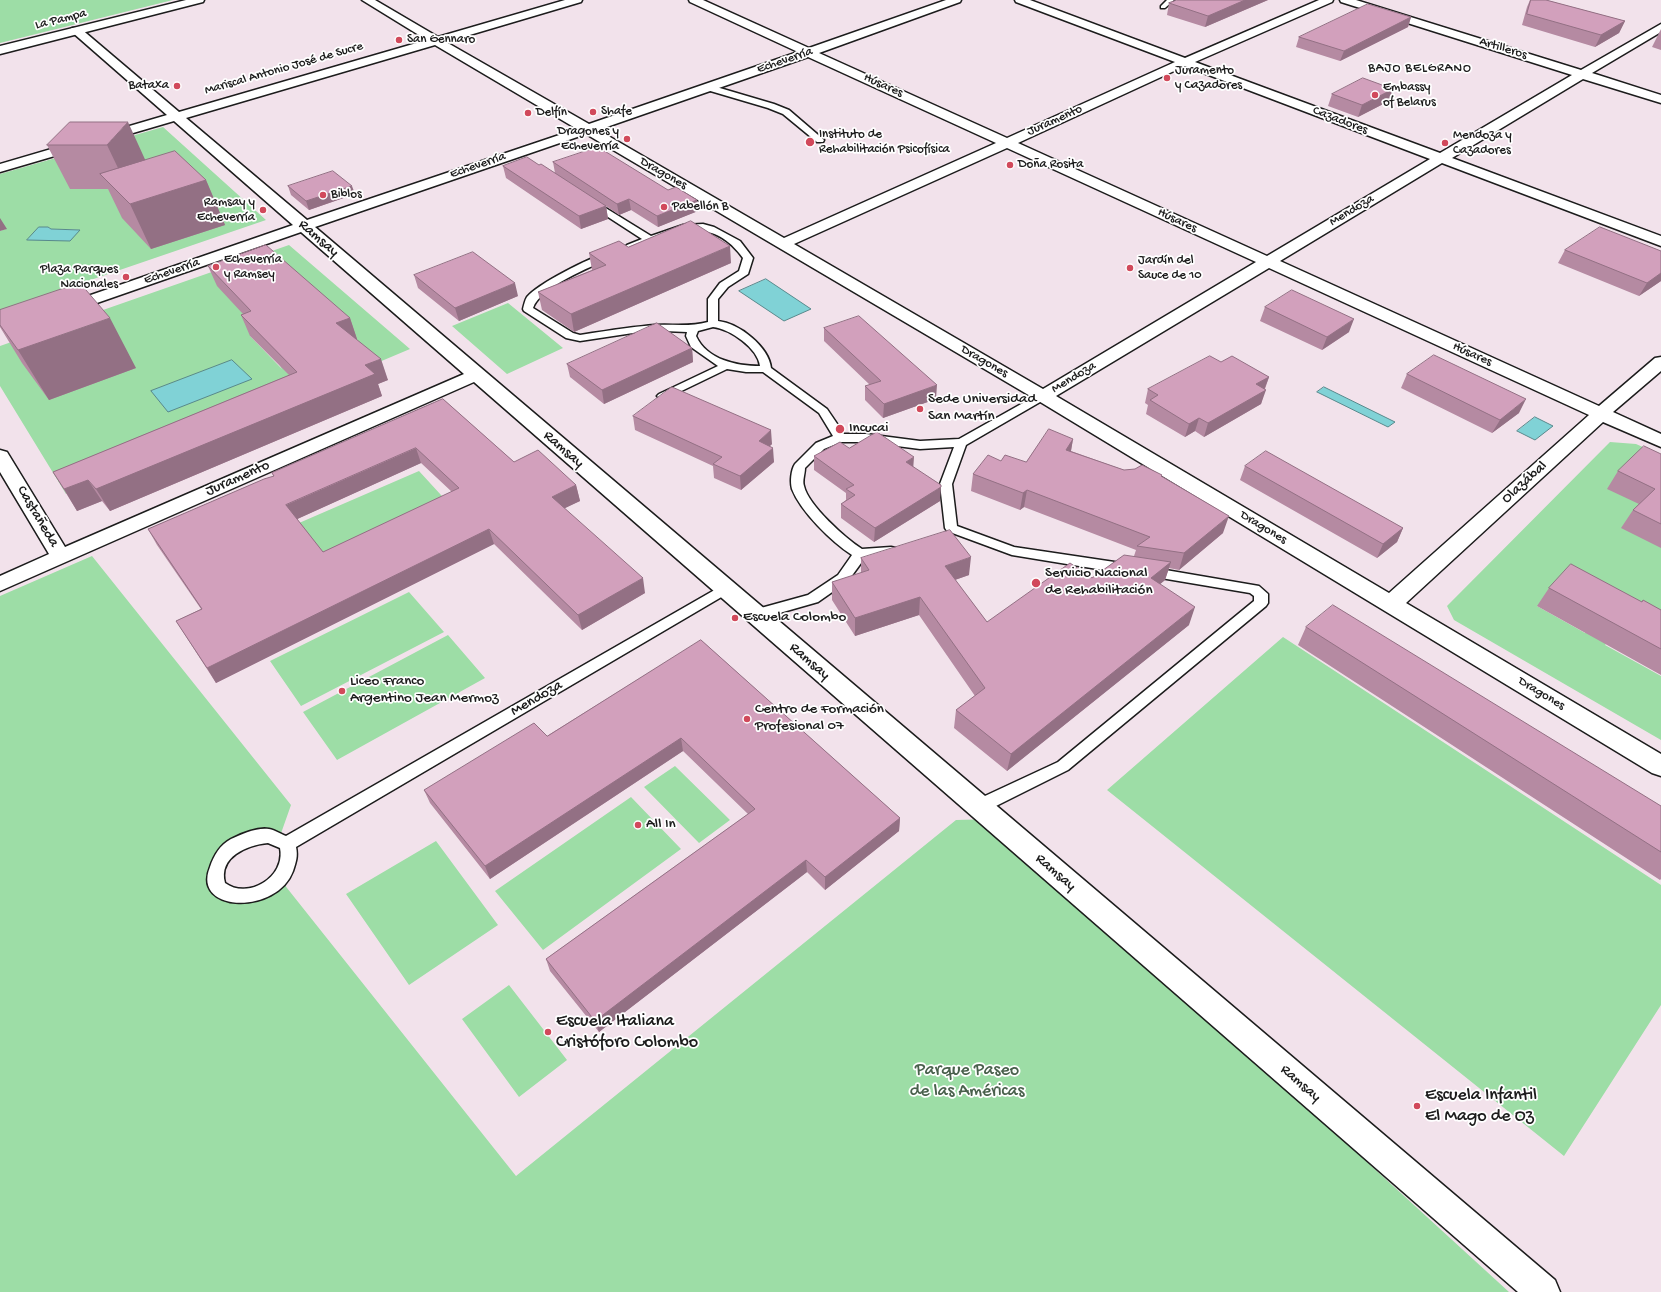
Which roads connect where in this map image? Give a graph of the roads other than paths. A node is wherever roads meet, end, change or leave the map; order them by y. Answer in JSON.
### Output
{"nodes":[{"id":1,"x":199,"y":0,"type":"edge"},
{"id":2,"x":367,"y":0,"type":"edge"},
{"id":3,"x":577,"y":0,"type":"edge"},
{"id":4,"x":694,"y":0,"type":"edge"},
{"id":5,"x":956,"y":0,"type":"edge"},
{"id":6,"x":1020,"y":0,"type":"edge"},
{"id":7,"x":1171,"y":0,"type":"edge"},
{"id":8,"x":1328,"y":0,"type":"edge"},
{"id":9,"x":1345,"y":0,"type":"edge"},
{"id":10,"x":1163,"y":7,"type":"dead end"},
{"id":11,"x":1661,"y":26,"type":"edge"},
{"id":12,"x":76,"y":30,"type":"junction"},
{"id":13,"x":436,"y":41,"type":"junction"},
{"id":14,"x":0,"y":50,"type":"edge"},
{"id":15,"x":810,"y":52,"type":"junction"},
{"id":16,"x":1185,"y":62,"type":"junction"},
{"id":17,"x":1582,"y":74,"type":"junction"},
{"id":18,"x":710,"y":88,"type":"junction"},
{"id":19,"x":1661,"y":99,"type":"edge"},
{"id":20,"x":176,"y":116,"type":"junction"},
{"id":21,"x":587,"y":129,"type":"junction"},
{"id":22,"x":820,"y":140,"type":"dead end"},
{"id":23,"x":1008,"y":142,"type":"junction"},
{"id":24,"x":516,"y":154,"type":"junction"},
{"id":25,"x":1440,"y":159,"type":"junction"},
{"id":26,"x":529,"y":162,"type":"edge"},
{"id":27,"x":0,"y":168,"type":"edge"},
{"id":28,"x":582,"y":196,"type":"edge"},
{"id":29,"x":302,"y":226,"type":"junction"},
{"id":30,"x":648,"y":239,"type":"junction"},
{"id":31,"x":1661,"y":240,"type":"edge"},
{"id":32,"x":782,"y":244,"type":"junction"},
{"id":33,"x":1267,"y":262,"type":"junction"},
{"id":34,"x":51,"y":314,"type":"edge"},
{"id":35,"x":713,"y":324,"type":"junction"},
{"id":36,"x":694,"y":329,"type":"junction"},
{"id":37,"x":1661,"y":362,"type":"edge"},
{"id":38,"x":726,"y":366,"type":"junction"},
{"id":39,"x":766,"y":370,"type":"junction"},
{"id":40,"x":476,"y":375,"type":"junction"},
{"id":41,"x":663,"y":396,"type":"edge"},
{"id":42,"x":1043,"y":396,"type":"junction"},
{"id":43,"x":1602,"y":413,"type":"junction"},
{"id":44,"x":840,"y":438,"type":"junction"},
{"id":45,"x":1661,"y":441,"type":"edge"},
{"id":46,"x":961,"y":443,"type":"junction"},
{"id":47,"x":0,"y":456,"type":"edge"},
{"id":48,"x":903,"y":548,"type":"edge"},
{"id":49,"x":860,"y":554,"type":"junction"},
{"id":50,"x":61,"y":557,"type":"junction"},
{"id":51,"x":0,"y":584,"type":"edge"},
{"id":52,"x":725,"y":589,"type":"junction"},
{"id":53,"x":1391,"y":604,"type":"junction"},
{"id":54,"x":755,"y":615,"type":"junction"},
{"id":55,"x":1661,"y":766,"type":"edge"},
{"id":56,"x":978,"y":807,"type":"junction"},
{"id":57,"x":287,"y":844,"type":"junction"},
{"id":58,"x":1543,"y":1292,"type":"edge"}],
"edges":[{"from":1,"to":12,"type":"street","name":"La Pampa"},
{"from":2,"to":13,"type":"street","name":"Dragones"},
{"from":3,"to":13,"type":"street","name":"Mariscal Antonio José de Sucre"},
{"from":4,"to":15,"type":"street","name":"Húsares"},
{"from":5,"to":15,"type":"street","name":"Echeverría"},
{"from":6,"to":16,"type":"street","name":"Cazadores"},
{"from":7,"to":10,"type":"lane"},
{"from":8,"to":16,"type":"street","name":"Juramento"},
{"from":9,"to":17,"type":"street","name":"Artilleros"},
{"from":11,"to":17,"type":"street","name":"Mendoza"},
{"from":12,"to":14,"type":"street","name":"La Pampa"},
{"from":12,"to":20,"type":"street","name":"Ramsay"},
{"from":13,"to":20,"type":"street","name":"Mariscal Antonio José de Sucre"},
{"from":13,"to":21,"type":"street","name":"Dragones"},
{"from":15,"to":18,"type":"street","name":"Echeverría"},
{"from":15,"to":23,"type":"street","name":"Húsares"},
{"from":16,"to":23,"type":"street","name":"Juramento"},
{"from":16,"to":25,"type":"street","name":"Cazadores"},
{"from":17,"to":19,"type":"street","name":"Artilleros"},
{"from":17,"to":25,"type":"street","name":"Mendoza"},
{"from":18,"to":21,"type":"street","name":"Echeverría"},
{"from":18,"to":22,"type":"lane"},
{"from":20,"to":27,"type":"street","name":"Mariscal Antonio José de Sucre"},
{"from":20,"to":29,"type":"street","name":"Ramsay"},
{"from":21,"to":24,"type":"street","name":"Echeverría"},
{"from":21,"to":32,"type":"street","name":"Dragones"},
{"from":23,"to":32,"type":"street","name":"Juramento"},
{"from":23,"to":33,"type":"street","name":"Húsares"},
{"from":24,"to":26,"type":"lane"},
{"from":24,"to":29,"type":"street","name":"Echeverría"},
{"from":25,"to":31,"type":"street","name":"Cazadores"},
{"from":25,"to":33,"type":"street","name":"Mendoza"},
{"from":28,"to":30,"type":"lane"},
{"from":29,"to":34,"type":"street","name":"Echeverría"},
{"from":29,"to":40,"type":"street","name":"Ramsay"},
{"from":30,"to":35,"type":"lane"},
{"from":30,"to":36,"type":"lane"},
{"from":32,"to":42,"type":"street","name":"Dragones"},
{"from":33,"to":42,"type":"street","name":"Mendoza"},
{"from":33,"to":43,"type":"street","name":"Húsares"},
{"from":35,"to":36,"type":"lane"},
{"from":35,"to":39,"type":"lane"},
{"from":36,"to":38,"type":"lane"},
{"from":37,"to":43,"type":"street","name":"Olazábal"},
{"from":38,"to":39,"type":"lane"},
{"from":38,"to":41,"type":"lane"},
{"from":39,"to":44,"type":"lane"},
{"from":40,"to":50,"type":"street","name":"Juramento"},
{"from":40,"to":52,"type":"street","name":"Ramsay"},
{"from":42,"to":46,"type":"lane"},
{"from":42,"to":53,"type":"street","name":"Dragones"},
{"from":43,"to":45,"type":"street","name":"Húsares"},
{"from":43,"to":53,"type":"street","name":"Olazábal"},
{"from":44,"to":46,"type":"lane"},
{"from":44,"to":49,"type":"lane"},
{"from":46,"to":56,"type":"lane"},
{"from":47,"to":50,"type":"street","name":"Castañeda"},
{"from":48,"to":49,"type":"lane"},
{"from":49,"to":54,"type":"lane"},
{"from":50,"to":51,"type":"street","name":"Juramento"},
{"from":52,"to":54,"type":"street","name":"Ramsay"},
{"from":52,"to":57,"type":"lane","name":"Mendoza"},
{"from":53,"to":55,"type":"street","name":"Dragones"},
{"from":54,"to":56,"type":"street","name":"Ramsay"},
{"from":56,"to":58,"type":"street","name":"Ramsay"},
{"from":57,"to":57,"type":"lane"}]}
